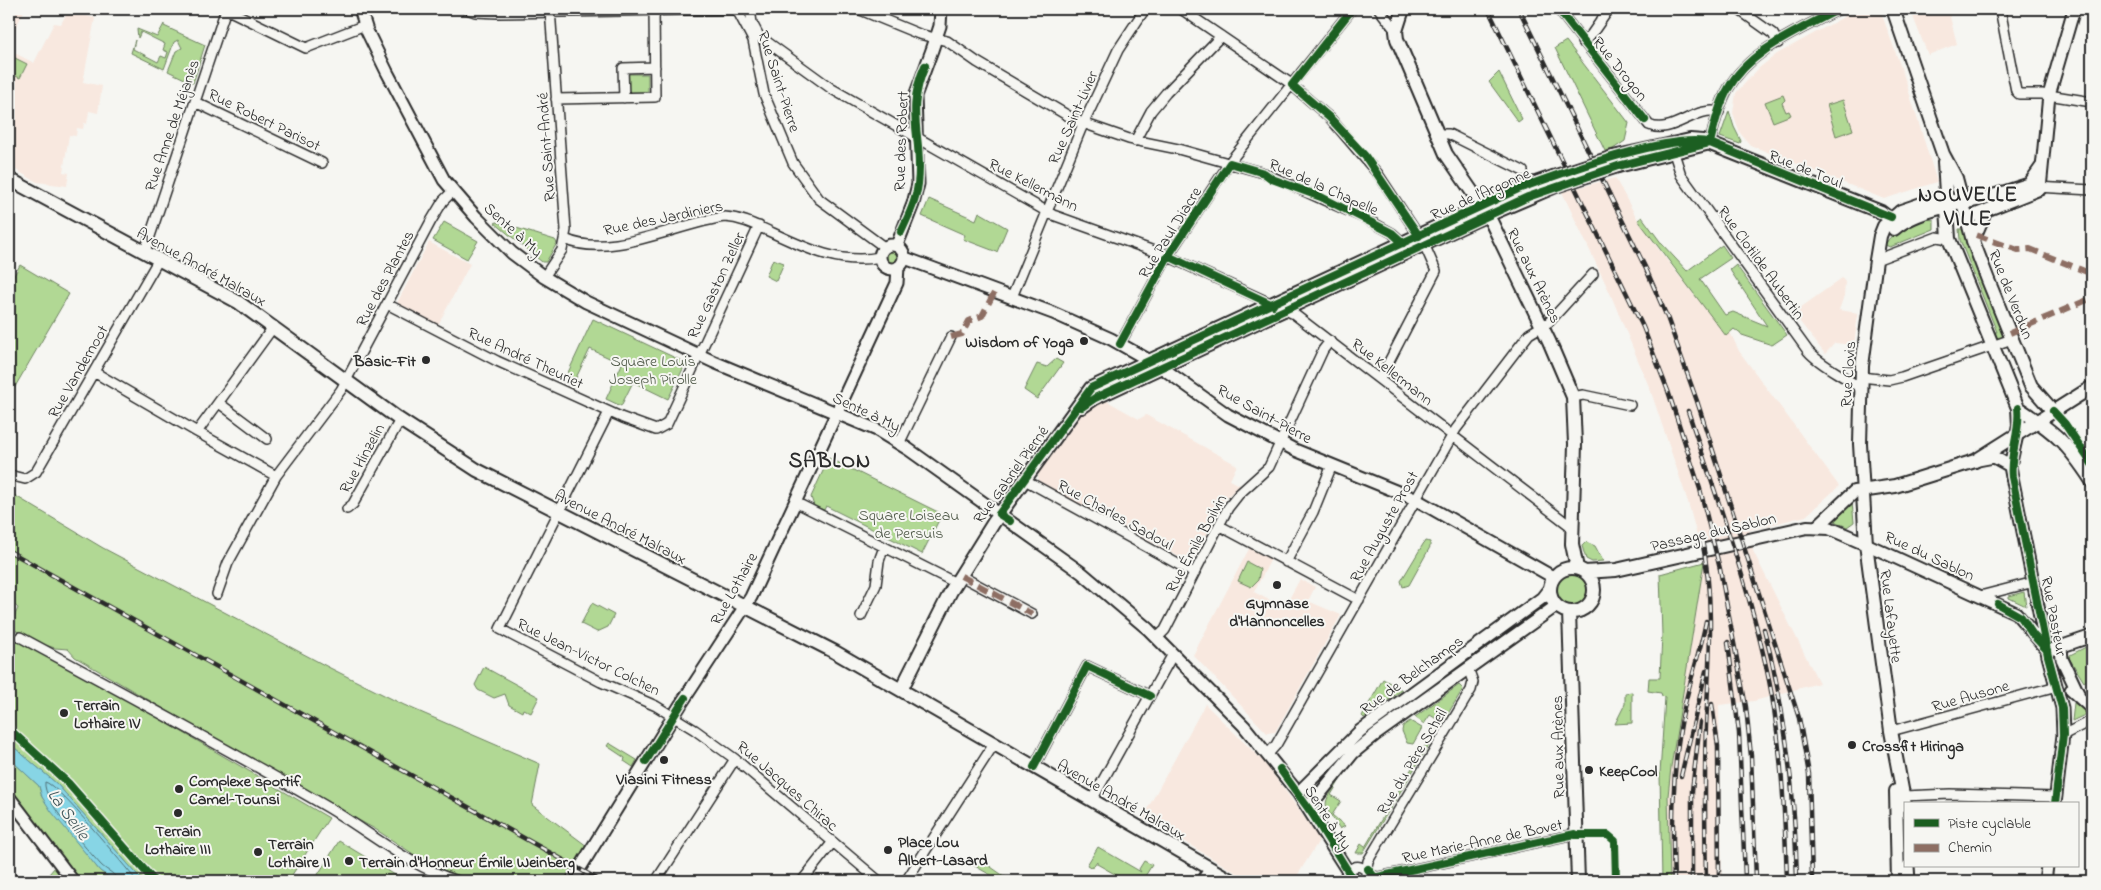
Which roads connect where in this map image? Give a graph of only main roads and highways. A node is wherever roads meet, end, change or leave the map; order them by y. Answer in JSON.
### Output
{"nodes":[{"id":1,"x":1403,"y":9,"type":"edge"},
{"id":2,"x":1893,"y":9,"type":"edge"},
{"id":3,"x":1710,"y":143,"type":"joint"},
{"id":4,"x":1943,"y":154,"type":"junction"},
{"id":5,"x":9,"y":179,"type":"edge"},
{"id":6,"x":1963,"y":203,"type":"junction"},
{"id":7,"x":1947,"y":208,"type":"junction"},
{"id":8,"x":1485,"y":210,"type":"junction"},
{"id":9,"x":1967,"y":218,"type":"junction"},
{"id":10,"x":1891,"y":225,"type":"junction"},
{"id":11,"x":1422,"y":240,"type":"junction"},
{"id":12,"x":1278,"y":307,"type":"junction"},
{"id":13,"x":2092,"y":387,"type":"edge"},
{"id":14,"x":2018,"y":408,"type":"junction"},
{"id":15,"x":2053,"y":411,"type":"junction"},
{"id":16,"x":2042,"y":423,"type":"junction"},
{"id":17,"x":2016,"y":441,"type":"junction"},
{"id":18,"x":1994,"y":457,"type":"road end"},
{"id":19,"x":2092,"y":481,"type":"edge"},
{"id":20,"x":1862,"y":491,"type":"junction"},
{"id":21,"x":1817,"y":527,"type":"junction"},
{"id":22,"x":1866,"y":544,"type":"junction"},
{"id":23,"x":1576,"y":569,"type":"junction"},
{"id":24,"x":1616,"y":570,"type":"junction"},
{"id":25,"x":1594,"y":589,"type":"junction"},
{"id":26,"x":1569,"y":612,"type":"junction"},
{"id":27,"x":901,"y":690,"type":"junction"},
{"id":28,"x":1902,"y":797,"type":"edge"},
{"id":29,"x":1903,"y":867,"type":"edge"},
{"id":30,"x":1904,"y":868,"type":"edge"},
{"id":31,"x":1232,"y":881,"type":"edge"},
{"id":32,"x":1578,"y":881,"type":"edge"},
{"id":33,"x":1897,"y":881,"type":"edge"},
{"id":34,"x":1904,"y":881,"type":"edge"}],
"edges":[{"from":1,"to":8,"type":"main road","name":"Rue aux Arènes"},
{"from":2,"to":4,"type":"main road","name":"Rue de Verdun"},
{"from":3,"to":8,"type":"main road","name":"Rue de l'Argonne","bridge":true},
{"from":3,"to":10,"type":"main road","name":"Rue de Toul"},
{"from":4,"to":6,"type":"main road","name":"Rue de Verdun"},
{"from":4,"to":7,"type":"main road","name":"Rue de Verdun"},
{"from":5,"to":27,"type":"main road","name":"Avenue André Malraux"},
{"from":6,"to":7,"type":"main road"},
{"from":6,"to":9,"type":"main road","name":"Rue de Verdun"},
{"from":7,"to":9,"type":"main road"},
{"from":7,"to":10,"type":"main road"},
{"from":7,"to":10,"type":"main road"},
{"from":7,"to":14,"type":"main road","name":"Rue de Verdun"},
{"from":8,"to":11,"type":"main road","name":"Rue de l'Argonne"},
{"from":8,"to":23,"type":"main road","name":"Rue aux Arènes"},
{"from":9,"to":15,"type":"main road","name":"Rue de Verdun"},
{"from":10,"to":20,"type":"main road","name":"Rue Clovis"},
{"from":11,"to":12,"type":"main road"},
{"from":11,"to":12,"type":"main road"},
{"from":12,"to":27,"type":"main road","name":"Rue Gabriel Pierné"},
{"from":13,"to":15,"type":"main road"},
{"from":14,"to":16,"type":"main road"},
{"from":14,"to":17,"type":"main road","name":"Rue de Verdun"},
{"from":15,"to":16,"type":"main road"},
{"from":16,"to":17,"type":"main road"},
{"from":16,"to":19,"type":"main road"},
{"from":17,"to":18,"type":"main road"},
{"from":17,"to":20,"type":"main road"},
{"from":20,"to":21,"type":"main road"},
{"from":20,"to":22,"type":"main road","name":"Rue Lafayette"},
{"from":21,"to":22,"type":"main road","name":"Passage du Sablon"},
{"from":21,"to":24,"type":"main road","name":"Passage du Sablon"},
{"from":22,"to":28,"type":"main road","name":"Rue Lafayette"},
{"from":23,"to":24,"type":"main road","name":"Passage du Sablon"},
{"from":23,"to":25,"type":"main road"},
{"from":23,"to":26,"type":"main road"},
{"from":24,"to":25,"type":"main road","name":"Passage du Sablon"},
{"from":25,"to":26,"type":"main road"},
{"from":26,"to":32,"type":"main road","name":"Rue aux Arènes"},
{"from":27,"to":31,"type":"main road","name":"Avenue André Malraux"},
{"from":28,"to":29,"type":"main road","name":"Rue Lafayette"},
{"from":29,"to":33,"type":"main road","name":"Rue Lafayette"},
{"from":30,"to":34,"type":"main road"}]}
